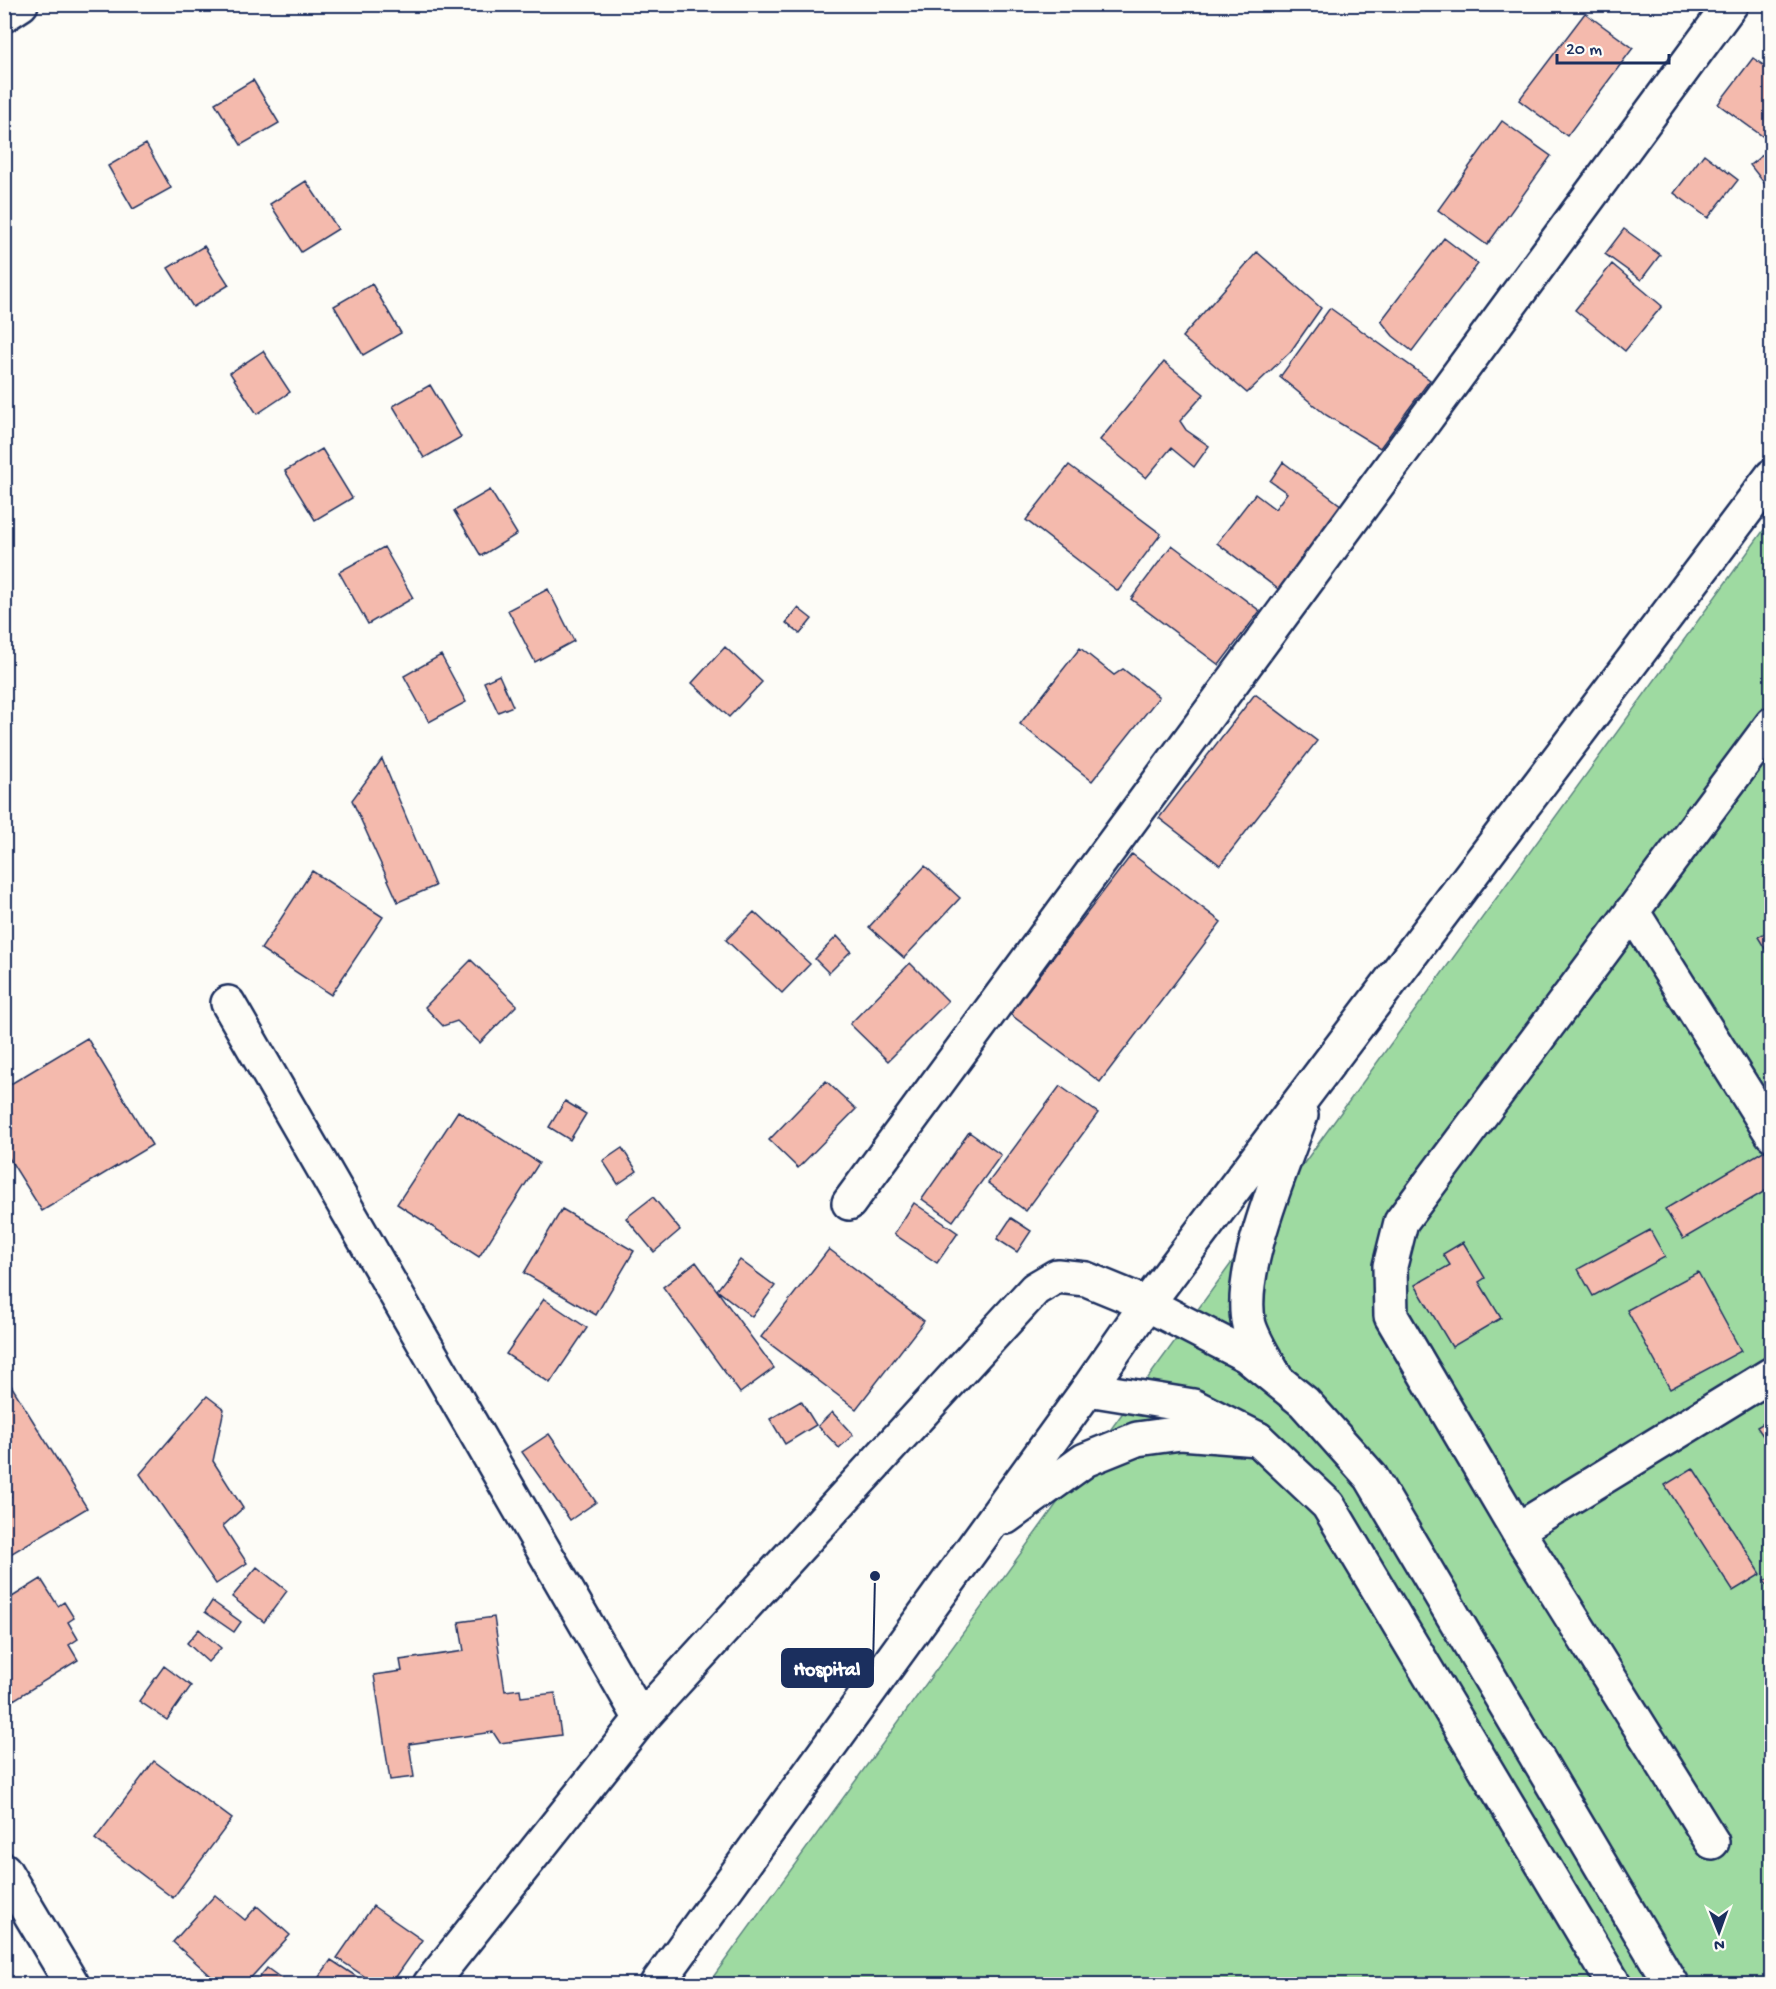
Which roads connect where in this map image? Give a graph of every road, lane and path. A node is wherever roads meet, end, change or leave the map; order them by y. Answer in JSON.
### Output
{"nodes":[{"id":1,"x":21,"y":4,"type":"edge"},
{"id":2,"x":1731,"y":4,"type":"edge"},
{"id":3,"x":4,"y":15,"type":"edge"},
{"id":4,"x":1772,"y":476,"type":"edge"},
{"id":5,"x":1772,"y":724,"type":"edge"},
{"id":6,"x":1632,"y":911,"type":"junction"},
{"id":7,"x":228,"y":1003,"type":"dead end"},
{"id":8,"x":1312,"y":1084,"type":"junction"},
{"id":9,"x":1772,"y":1134,"type":"edge"},
{"id":10,"x":849,"y":1203,"type":"dead end"},
{"id":11,"x":1147,"y":1304,"type":"junction"},
{"id":12,"x":1772,"y":1374,"type":"edge"},
{"id":13,"x":1276,"y":1378,"type":"junction"},
{"id":14,"x":1088,"y":1389,"type":"junction"},
{"id":15,"x":1258,"y":1439,"type":"junction"},
{"id":16,"x":1518,"y":1530,"type":"junction"},
{"id":17,"x":983,"y":1534,"type":"junction"},
{"id":18,"x":641,"y":1719,"type":"junction"},
{"id":19,"x":1712,"y":1842,"type":"dead end"},
{"id":20,"x":4,"y":1870,"type":"edge"},
{"id":21,"x":72,"y":1984,"type":"edge"},
{"id":22,"x":430,"y":1984,"type":"edge"},
{"id":23,"x":657,"y":1984,"type":"edge"},
{"id":24,"x":1614,"y":1984,"type":"edge"},
{"id":25,"x":1671,"y":1984,"type":"edge"}],
"edges":[{"from":1,"to":3,"type":"street"},
{"from":2,"to":10,"type":"street"},
{"from":4,"to":8,"type":"street"},
{"from":5,"to":6,"type":"street"},
{"from":6,"to":9,"type":"street"},
{"from":6,"to":16,"type":"street"},
{"from":7,"to":18,"type":"street"},
{"from":8,"to":11,"type":"street"},
{"from":8,"to":13,"type":"street"},
{"from":11,"to":13,"type":"street"},
{"from":11,"to":14,"type":"street"},
{"from":11,"to":18,"type":"street"},
{"from":12,"to":16,"type":"street"},
{"from":13,"to":25,"type":"street"},
{"from":14,"to":15,"type":"street"},
{"from":14,"to":17,"type":"street"},
{"from":15,"to":17,"type":"street"},
{"from":15,"to":24,"type":"street"},
{"from":16,"to":19,"type":"street"},
{"from":17,"to":23,"type":"street"},
{"from":18,"to":22,"type":"street"},
{"from":20,"to":21,"type":"street"}]}
